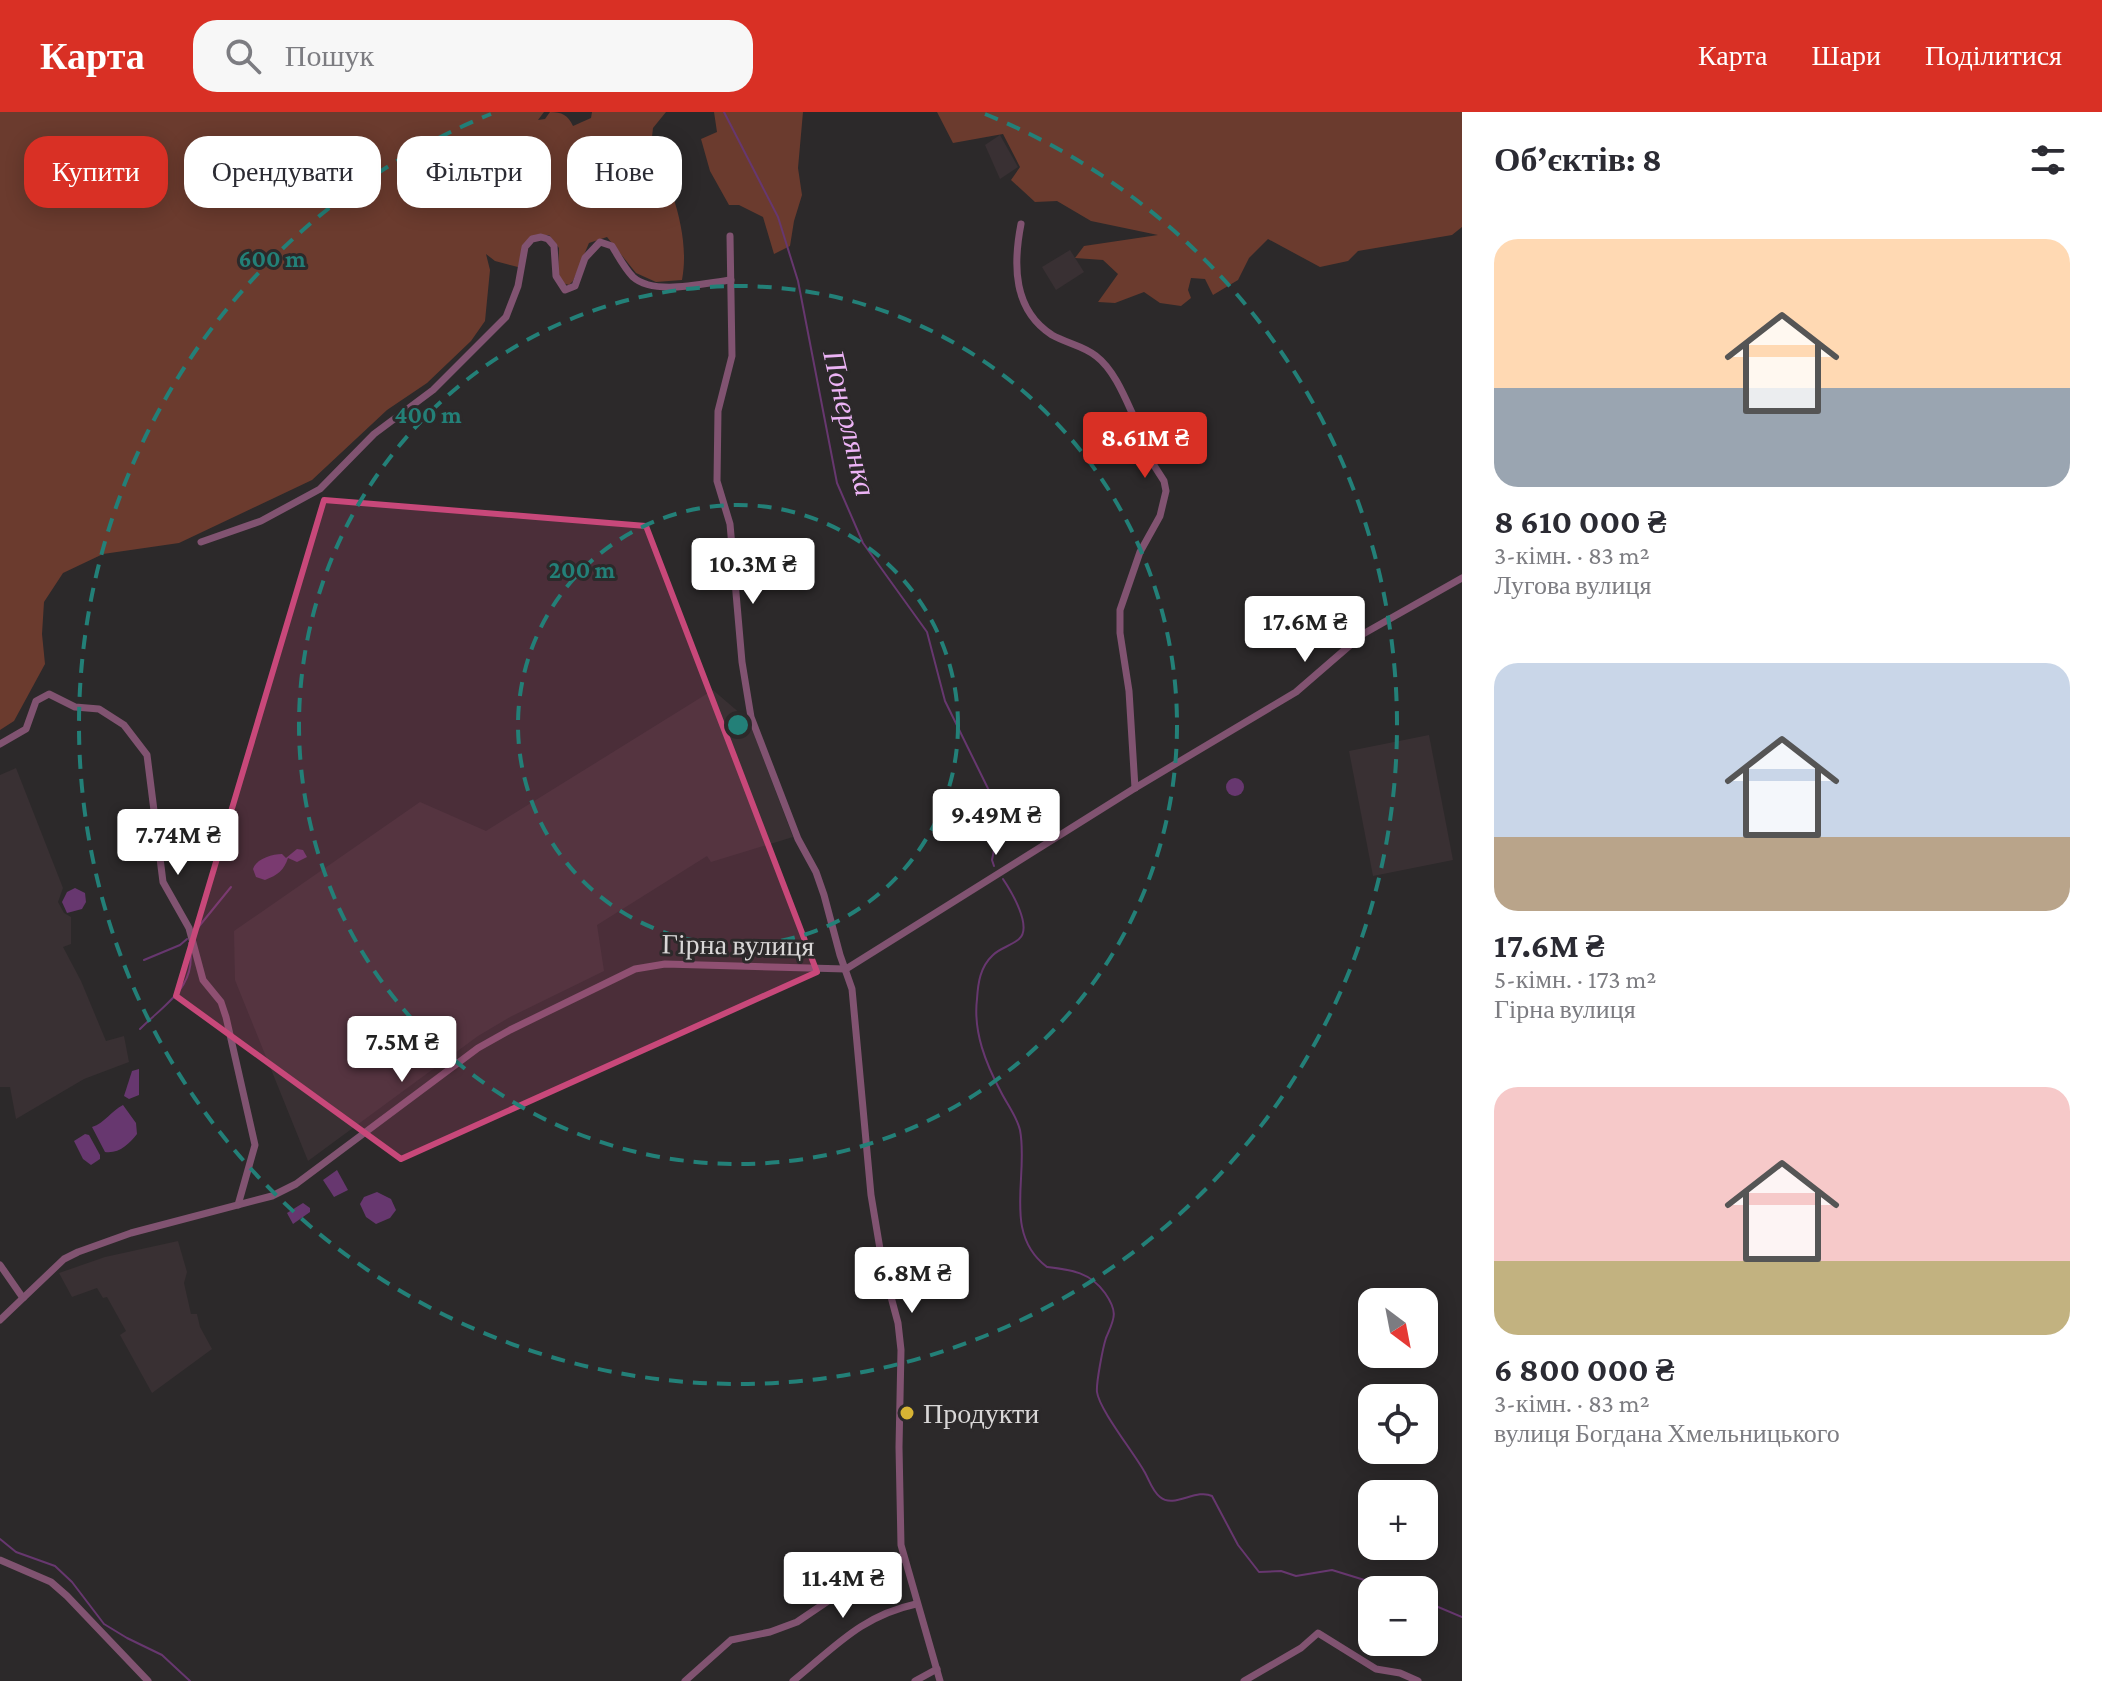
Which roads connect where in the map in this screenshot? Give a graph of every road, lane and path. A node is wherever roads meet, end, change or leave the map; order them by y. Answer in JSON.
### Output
{"nodes":[{"id":1,"x":1021,"y":224,"type":"dead end"},
{"id":2,"x":730,"y":236,"type":"dead end"},
{"id":3,"x":731,"y":280,"type":"junction"},
{"id":4,"x":201,"y":542,"type":"dead end"},
{"id":5,"x":1462,"y":578,"type":"edge"},
{"id":6,"x":0,"y":744,"type":"edge"},
{"id":7,"x":1135,"y":788,"type":"junction"},
{"id":8,"x":846,"y":969,"type":"junction"},
{"id":9,"x":238,"y":1205,"type":"junction"},
{"id":10,"x":0,"y":1265,"type":"edge"},
{"id":11,"x":23,"y":1298,"type":"junction"},
{"id":12,"x":0,"y":1320,"type":"edge"},
{"id":13,"x":904,"y":1559,"type":"junction"},
{"id":14,"x":0,"y":1560,"type":"edge"},
{"id":15,"x":916,"y":1604,"type":"junction"},
{"id":16,"x":937,"y":1669,"type":"junction"},
{"id":17,"x":148,"y":1681,"type":"edge"},
{"id":18,"x":685,"y":1681,"type":"edge"},
{"id":19,"x":793,"y":1681,"type":"edge"},
{"id":20,"x":915,"y":1681,"type":"edge"},
{"id":21,"x":940,"y":1681,"type":"edge"},
{"id":22,"x":1244,"y":1681,"type":"edge"},
{"id":23,"x":1418,"y":1681,"type":"edge"}],
"edges":[{"from":1,"to":7,"type":"street"},
{"from":2,"to":3,"type":"street"},
{"from":3,"to":4,"type":"street"},
{"from":3,"to":8,"type":"street"},
{"from":5,"to":7,"type":"street","name":"Гірна вулиця"},
{"from":6,"to":9,"type":"street"},
{"from":7,"to":8,"type":"street","name":"Гірна вулиця"},
{"from":8,"to":9,"type":"street","name":"Гірна вулиця"},
{"from":8,"to":13,"type":"street"},
{"from":9,"to":11,"type":"street","name":"Гірна вулиця"},
{"from":10,"to":11,"type":"street"},
{"from":11,"to":12,"type":"street","name":"Гірна вулиця"},
{"from":13,"to":15,"type":"street"},
{"from":13,"to":18,"type":"street"},
{"from":14,"to":17,"type":"street"},
{"from":15,"to":16,"type":"street"},
{"from":15,"to":19,"type":"street"},
{"from":16,"to":20,"type":"street"},
{"from":16,"to":21,"type":"street"},
{"from":22,"to":23,"type":"street"}]}
